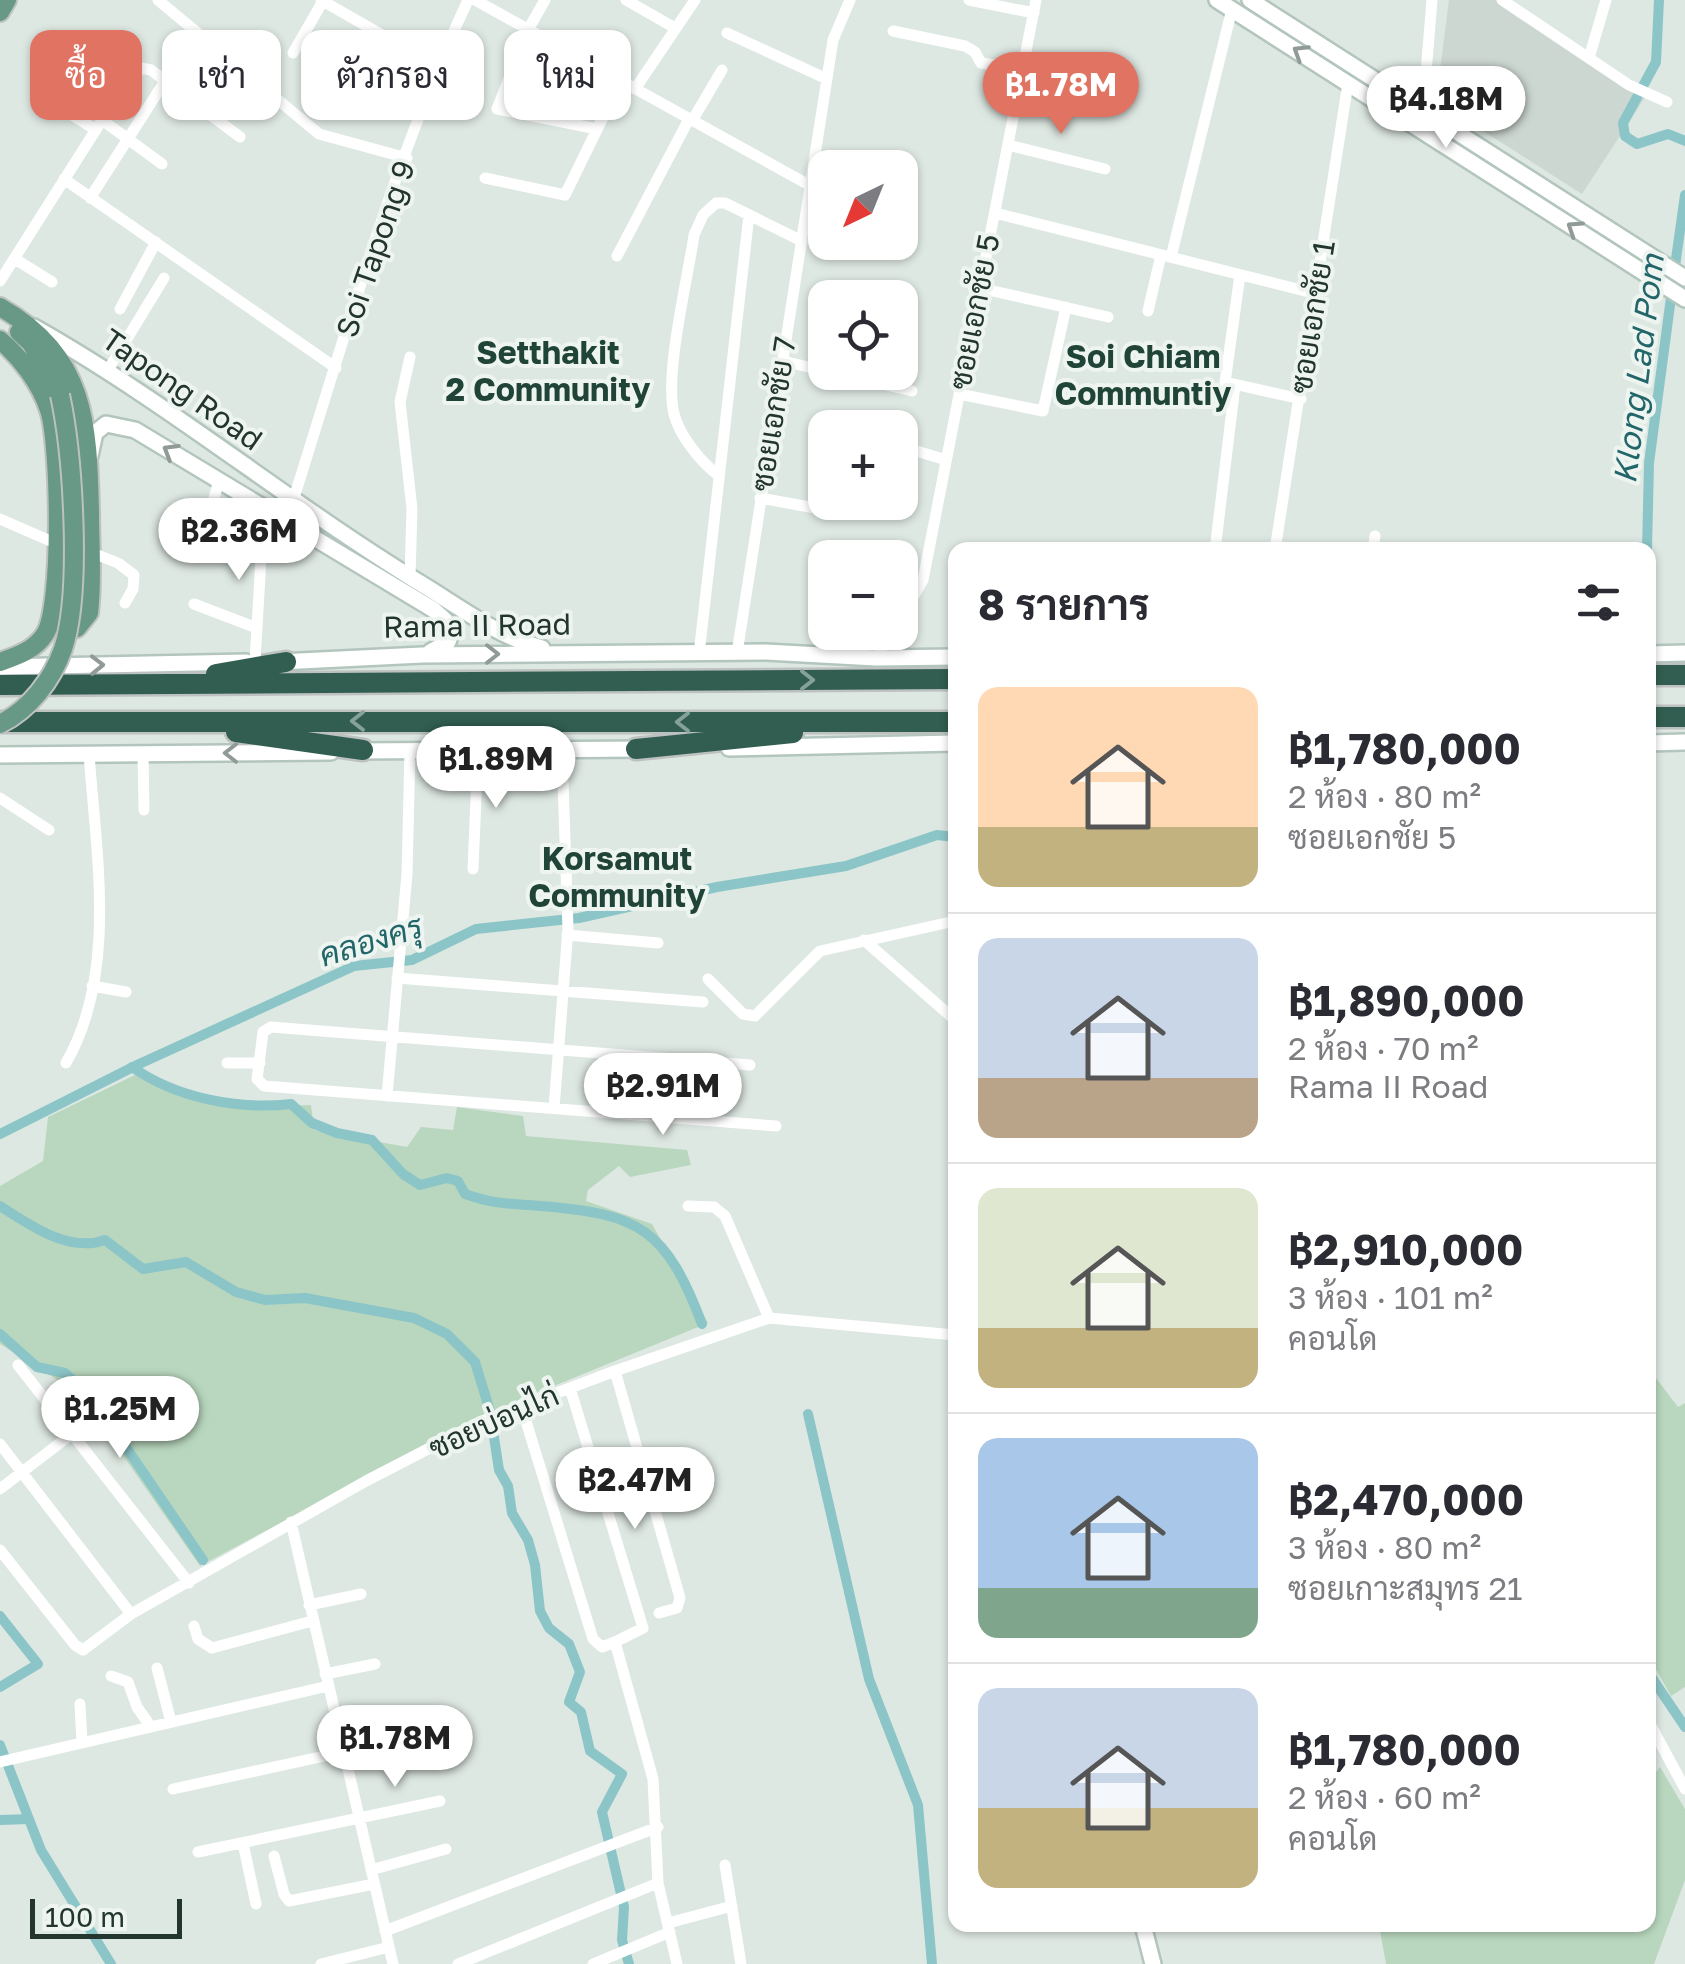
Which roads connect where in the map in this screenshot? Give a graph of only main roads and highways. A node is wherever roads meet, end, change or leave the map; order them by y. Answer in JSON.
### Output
{"nodes":[{"id":1,"x":7,"y":0,"type":"edge"},
{"id":2,"x":1250,"y":0,"type":"edge"},
{"id":3,"x":1229,"y":3,"type":"edge"},
{"id":4,"x":0,"y":12,"type":"edge"},
{"id":5,"x":1685,"y":278,"type":"edge"},
{"id":6,"x":1682,"y":297,"type":"edge"},
{"id":7,"x":0,"y":307,"type":"edge"},
{"id":8,"x":0,"y":315,"type":"edge"},
{"id":9,"x":26,"y":322,"type":"junction"},
{"id":10,"x":0,"y":340,"type":"edge"},
{"id":11,"x":89,"y":460,"type":"junction"},
{"id":12,"x":55,"y":607,"type":"junction"},
{"id":13,"x":1685,"y":653,"type":"edge"},
{"id":14,"x":564,"y":654,"type":"junction"},
{"id":15,"x":1656,"y":654,"type":"edge"},
{"id":16,"x":422,"y":655,"type":"junction"},
{"id":17,"x":948,"y":657,"type":"edge"},
{"id":18,"x":286,"y":662,"type":"junction"},
{"id":19,"x":0,"y":664,"type":"edge"},
{"id":20,"x":1656,"y":675,"type":"edge"},
{"id":21,"x":1685,"y":675,"type":"edge"},
{"id":22,"x":948,"y":679,"type":"edge"},
{"id":23,"x":150,"y":684,"type":"junction"},
{"id":24,"x":0,"y":685,"type":"edge"},
{"id":25,"x":1685,"y":716,"type":"edge"},
{"id":26,"x":1656,"y":717,"type":"edge"},
{"id":27,"x":128,"y":720,"type":"junction"},
{"id":28,"x":0,"y":722,"type":"edge"},
{"id":29,"x":919,"y":722,"type":"junction"},
{"id":30,"x":948,"y":722,"type":"edge"},
{"id":31,"x":1685,"y":742,"type":"edge"},
{"id":32,"x":948,"y":743,"type":"edge"},
{"id":33,"x":1656,"y":744,"type":"edge"},
{"id":34,"x":636,"y":749,"type":"junction"},
{"id":35,"x":363,"y":750,"type":"junction"},
{"id":36,"x":0,"y":755,"type":"edge"},
{"id":37,"x":1145,"y":1932,"type":"edge"},
{"id":38,"x":1152,"y":1964,"type":"edge"}],
"edges":[{"from":1,"to":4,"type":"main road"},
{"from":2,"to":5,"type":"main road"},
{"from":6,"to":3,"type":"main road","one_way":true},
{"from":7,"to":9,"type":"main road","name":"Tapong Road"},
{"from":8,"to":28,"type":"main road","bridge":true},
{"from":9,"to":11,"type":"main road","name":"Tapong Road"},
{"from":9,"to":14,"type":"main road","name":"Tapong Road"},
{"from":10,"to":12,"type":"main road"},
{"from":11,"to":12,"type":"main road","name":"Tapong Road"},
{"from":16,"to":11,"type":"main road","name":"Tapong Road","one_way":true},
{"from":12,"to":19,"type":"main road"},
{"from":13,"to":15,"type":"main road"},
{"from":16,"to":14,"type":"main road","name":"Rama II Road","one_way":true},
{"from":14,"to":17,"type":"main road","name":"Rama II Road"},
{"from":16,"to":18,"type":"main road","name":"Rama II Road"},
{"from":19,"to":18,"type":"main road","name":"Rama II Road","one_way":true},
{"from":18,"to":23,"type":"highway"},
{"from":20,"to":21,"type":"highway"},
{"from":23,"to":22,"type":"highway","name":"Rama II Road","one_way":true},
{"from":23,"to":24,"type":"highway","name":"Rama II Road"},
{"from":25,"to":26,"type":"highway"},
{"from":27,"to":28,"type":"highway"},
{"from":29,"to":27,"type":"highway","one_way":true},
{"from":27,"to":35,"type":"highway"},
{"from":29,"to":30,"type":"highway"},
{"from":29,"to":34,"type":"highway"},
{"from":31,"to":33,"type":"main road"},
{"from":32,"to":34,"type":"main road"},
{"from":34,"to":35,"type":"main road"},
{"from":35,"to":36,"type":"main road","one_way":true},
{"from":37,"to":38,"type":"main road"}]}
